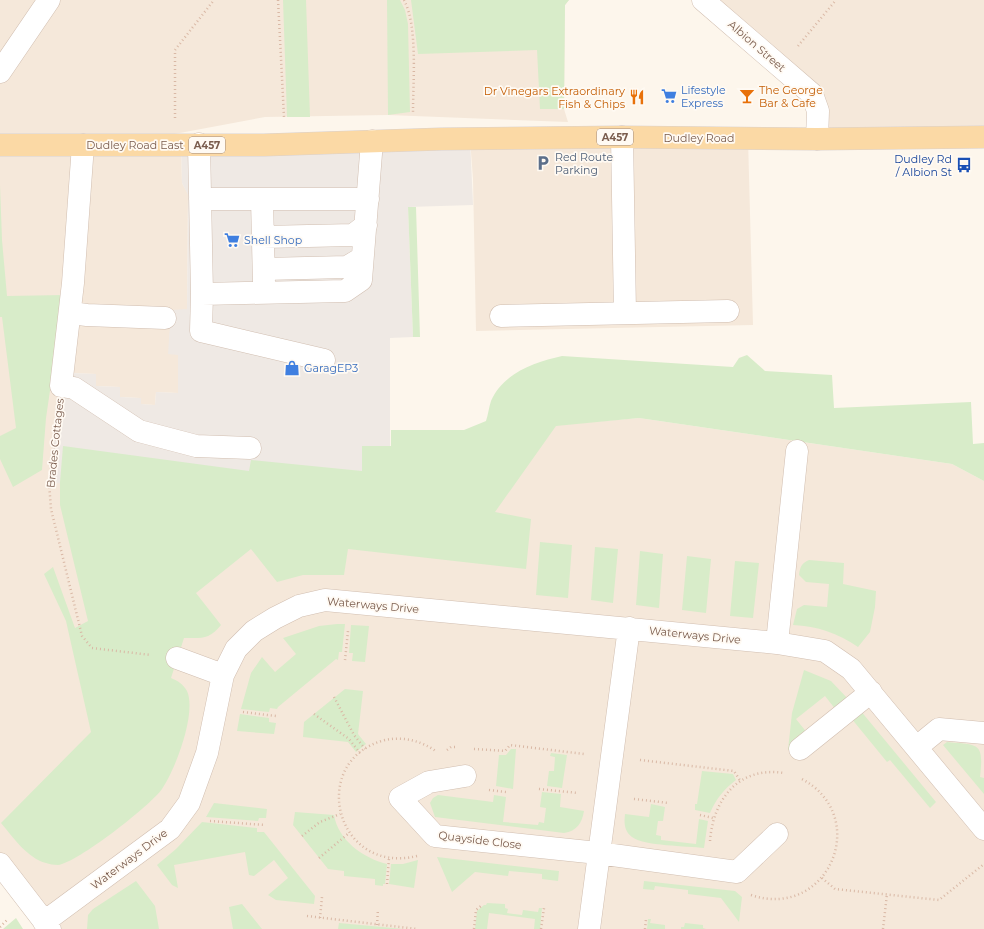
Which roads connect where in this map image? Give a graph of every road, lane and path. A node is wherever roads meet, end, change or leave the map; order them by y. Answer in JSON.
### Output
{"nodes":[{"id":1,"x":49,"y":0,"type":"edge"},
{"id":2,"x":214,"y":0,"type":"edge"},
{"id":3,"x":278,"y":0,"type":"edge"},
{"id":4,"x":404,"y":0,"type":"edge"},
{"id":5,"x":704,"y":0,"type":"edge"},
{"id":6,"x":836,"y":0,"type":"edge"},
{"id":7,"x":780,"y":66,"type":"junction"},
{"id":8,"x":0,"y":72,"type":"edge"},
{"id":9,"x":289,"y":123,"type":"dead end"},
{"id":10,"x":622,"y":137,"type":"junction"},
{"id":11,"x":984,"y":137,"type":"edge"},
{"id":12,"x":817,"y":139,"type":"junction"},
{"id":13,"x":413,"y":140,"type":"junction"},
{"id":14,"x":372,"y":141,"type":"junction"},
{"id":15,"x":198,"y":144,"type":"junction"},
{"id":16,"x":0,"y":145,"type":"edge"},
{"id":17,"x":83,"y":145,"type":"junction"},
{"id":18,"x":175,"y":145,"type":"junction"},
{"id":19,"x":200,"y":199,"type":"junction"},
{"id":20,"x":262,"y":199,"type":"junction"},
{"id":21,"x":368,"y":199,"type":"junction"},
{"id":22,"x":366,"y":225,"type":"junction"},
{"id":23,"x":263,"y":237,"type":"junction"},
{"id":24,"x":362,"y":258,"type":"junction"},
{"id":25,"x":264,"y":270,"type":"junction"},
{"id":26,"x":264,"y":293,"type":"junction"},
{"id":27,"x":202,"y":294,"type":"junction"},
{"id":28,"x":728,"y":311,"type":"dead end"},
{"id":29,"x":70,"y":312,"type":"junction"},
{"id":30,"x":625,"y":314,"type":"junction"},
{"id":31,"x":501,"y":316,"type":"dead end"},
{"id":32,"x":164,"y":318,"type":"dead end"},
{"id":33,"x":324,"y":360,"type":"dead end"},
{"id":34,"x":61,"y":386,"type":"junction"},
{"id":35,"x":250,"y":448,"type":"dead end"},
{"id":36,"x":797,"y":451,"type":"dead end"},
{"id":37,"x":348,"y":626,"type":"dead end"},
{"id":38,"x":629,"y":628,"type":"junction"},
{"id":39,"x":777,"y":643,"type":"junction"},
{"id":40,"x":177,"y":658,"type":"joint"},
{"id":41,"x":345,"y":660,"type":"dead end"},
{"id":42,"x":223,"y":675,"type":"junction"},
{"id":43,"x":871,"y":692,"type":"junction"},
{"id":44,"x":334,"y":697,"type":"dead end"},
{"id":45,"x":237,"y":711,"type":"dead end"},
{"id":46,"x":314,"y":714,"type":"dead end"},
{"id":47,"x":276,"y":716,"type":"dead end"},
{"id":48,"x":984,"y":733,"type":"edge"},
{"id":49,"x":917,"y":747,"type":"junction"},
{"id":50,"x":366,"y":749,"type":"dead end"},
{"id":51,"x":800,"y":749,"type":"dead end"},
{"id":52,"x":360,"y":753,"type":"dead end"},
{"id":53,"x":634,"y":759,"type":"dead end"},
{"id":54,"x":465,"y":776,"type":"dead end"},
{"id":55,"x":741,"y":782,"type":"dead end"},
{"id":56,"x":539,"y":788,"type":"dead end"},
{"id":57,"x":584,"y":794,"type":"dead end"},
{"id":58,"x":630,"y":799,"type":"dead end"},
{"id":59,"x":669,"y":803,"type":"dead end"},
{"id":60,"x":340,"y":814,"type":"dead end"},
{"id":61,"x":700,"y":815,"type":"dead end"},
{"id":62,"x":713,"y":818,"type":"dead end"},
{"id":63,"x":206,"y":820,"type":"dead end"},
{"id":64,"x":265,"y":825,"type":"dead end"},
{"id":65,"x":984,"y":829,"type":"edge"},
{"id":66,"x":349,"y":833,"type":"dead end"},
{"id":67,"x":777,"y":834,"type":"dead end"},
{"id":68,"x":302,"y":836,"type":"dead end"},
{"id":69,"x":598,"y":853,"type":"junction"},
{"id":70,"x":319,"y":858,"type":"dead end"},
{"id":71,"x":389,"y":858,"type":"dead end"},
{"id":72,"x":0,"y":864,"type":"edge"},
{"id":73,"x":984,"y":864,"type":"edge"},
{"id":74,"x":822,"y":878,"type":"dead end"},
{"id":75,"x":387,"y":884,"type":"dead end"},
{"id":76,"x":887,"y":894,"type":"junction"},
{"id":77,"x":322,"y":897,"type":"dead end"},
{"id":78,"x":481,"y":906,"type":"dead end"},
{"id":79,"x":544,"y":908,"type":"dead end"},
{"id":80,"x":378,"y":909,"type":"dead end"},
{"id":81,"x":307,"y":916,"type":"dead end"},
{"id":82,"x":320,"y":918,"type":"junction"},
{"id":83,"x":646,"y":919,"type":"dead end"},
{"id":84,"x":377,"y":925,"type":"junction"},
{"id":85,"x":47,"y":926,"type":"edge"},
{"id":86,"x":417,"y":929,"type":"edge"},
{"id":87,"x":474,"y":929,"type":"edge"},
{"id":88,"x":542,"y":929,"type":"edge"},
{"id":89,"x":589,"y":929,"type":"edge"},
{"id":90,"x":645,"y":929,"type":"edge"},
{"id":91,"x":883,"y":929,"type":"edge"}],
"edges":[{"from":1,"to":8,"type":"street"},
{"from":2,"to":18,"type":"path"},
{"from":3,"to":9,"type":"path"},
{"from":4,"to":13,"type":"path"},
{"from":5,"to":7,"type":"street","name":"Albion Street"},
{"from":6,"to":7,"type":"path"},
{"from":7,"to":12,"type":"street","name":"Albion Street"},
{"from":10,"to":12,"type":"main road","name":"Dudley Road","number":"A457"},
{"from":10,"to":13,"type":"main road","name":"Dudley Road","number":"A457"},
{"from":10,"to":30,"type":"street"},
{"from":11,"to":12,"type":"main road","name":"Dudley Road","number":"A457"},
{"from":13,"to":14,"type":"main road","name":"Dudley Road East","number":"A457"},
{"from":14,"to":15,"type":"main road","name":"Dudley Road East","number":"A457"},
{"from":14,"to":21,"type":"street"},
{"from":15,"to":18,"type":"main road","name":"Dudley Road East","number":"A457"},
{"from":15,"to":19,"type":"street"},
{"from":16,"to":17,"type":"main road","name":"Dudley Road East","number":"A457"},
{"from":17,"to":18,"type":"main road","name":"Dudley Road East","number":"A457"},
{"from":17,"to":29,"type":"street","name":"Brades Cottages"},
{"from":19,"to":20,"type":"street"},
{"from":19,"to":27,"type":"street"},
{"from":20,"to":21,"type":"street"},
{"from":20,"to":23,"type":"street"},
{"from":21,"to":22,"type":"street"},
{"from":22,"to":23,"type":"street"},
{"from":22,"to":24,"type":"street"},
{"from":23,"to":25,"type":"street"},
{"from":24,"to":25,"type":"street"},
{"from":24,"to":26,"type":"street"},
{"from":25,"to":26,"type":"street"},
{"from":26,"to":27,"type":"street"},
{"from":27,"to":33,"type":"street"},
{"from":28,"to":30,"type":"street"},
{"from":29,"to":32,"type":"street"},
{"from":29,"to":34,"type":"street","name":"Brades Cottages"},
{"from":30,"to":31,"type":"street"},
{"from":34,"to":35,"type":"street"},
{"from":34,"to":40,"type":"path","name":"Brades Cottages"},
{"from":36,"to":39,"type":"street"},
{"from":37,"to":41,"type":"path"},
{"from":38,"to":39,"type":"street","name":"Waterways Drive"},
{"from":38,"to":42,"type":"street","name":"Waterways Drive"},
{"from":38,"to":69,"type":"street"},
{"from":39,"to":43,"type":"street","name":"Waterways Drive"},
{"from":40,"to":42,"type":"street"},
{"from":42,"to":85,"type":"street","name":"Waterways Drive"},
{"from":43,"to":49,"type":"street","name":"Waterways Drive"},
{"from":43,"to":51,"type":"street"},
{"from":44,"to":50,"type":"path"},
{"from":45,"to":47,"type":"path"},
{"from":46,"to":52,"type":"path"},
{"from":48,"to":49,"type":"street"},
{"from":49,"to":65,"type":"street","name":"Waterways Drive"},
{"from":53,"to":55,"type":"path"},
{"from":54,"to":69,"type":"street","name":"Quayside Close"},
{"from":56,"to":57,"type":"path"},
{"from":58,"to":59,"type":"path"},
{"from":60,"to":68,"type":"path"},
{"from":61,"to":62,"type":"path"},
{"from":63,"to":64,"type":"path"},
{"from":66,"to":70,"type":"path"},
{"from":67,"to":69,"type":"street","name":"Quayside Close"},
{"from":69,"to":89,"type":"street"},
{"from":71,"to":75,"type":"path"},
{"from":72,"to":85,"type":"street"},
{"from":73,"to":76,"type":"path"},
{"from":74,"to":76,"type":"path"},
{"from":76,"to":91,"type":"path"},
{"from":77,"to":82,"type":"path"},
{"from":78,"to":87,"type":"path"},
{"from":79,"to":88,"type":"path"},
{"from":80,"to":84,"type":"path"},
{"from":81,"to":82,"type":"path"},
{"from":82,"to":84,"type":"path"},
{"from":83,"to":90,"type":"path"},
{"from":84,"to":86,"type":"path"}]}
